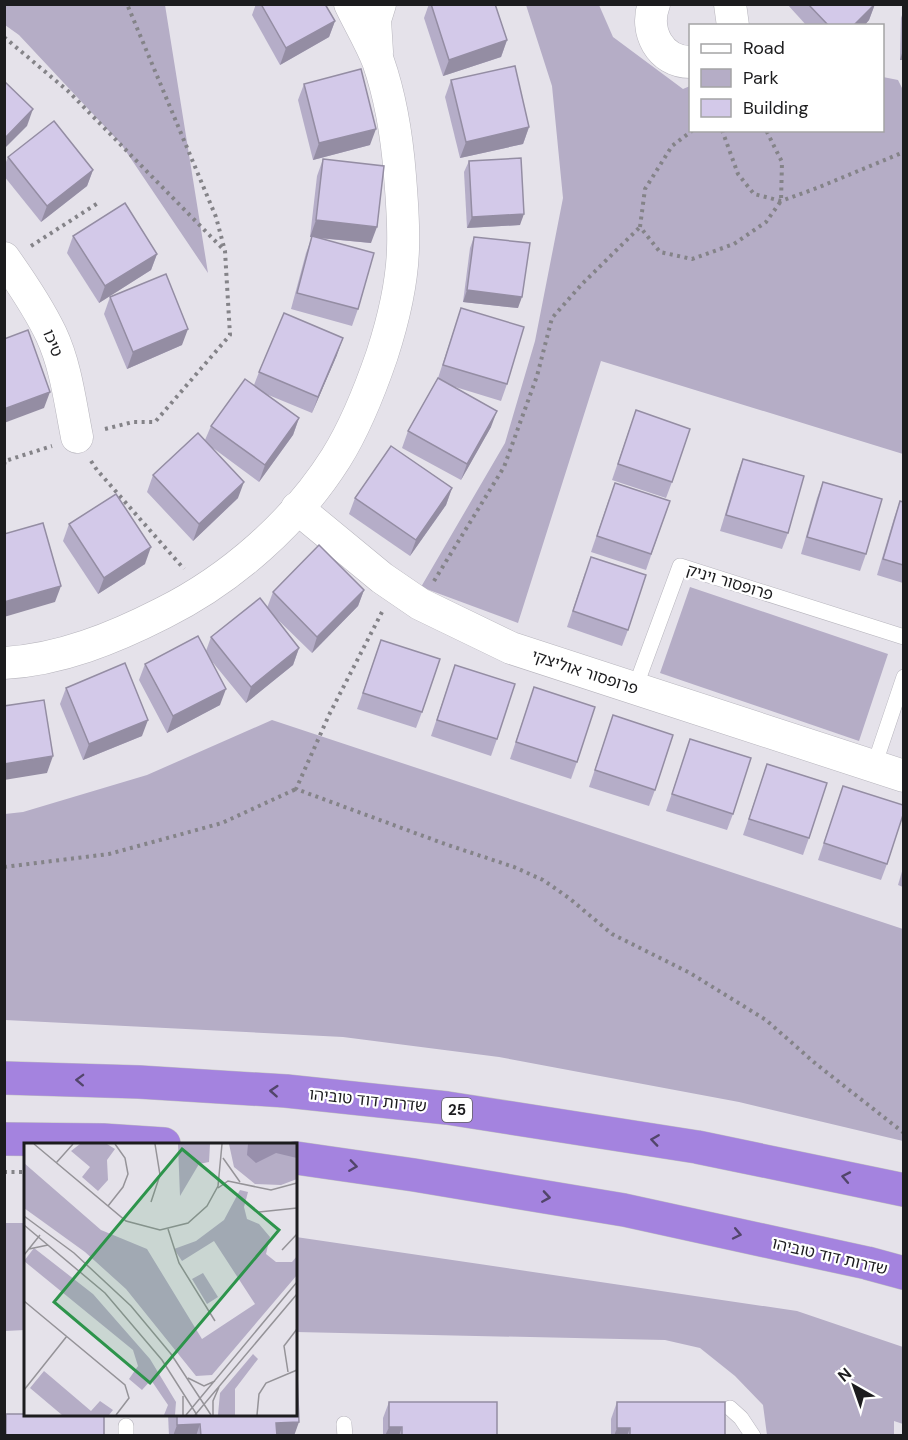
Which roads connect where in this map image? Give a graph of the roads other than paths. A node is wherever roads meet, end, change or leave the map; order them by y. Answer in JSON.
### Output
{"nodes":[{"id":1,"x":350,"y":4,"type":"edge"},
{"id":2,"x":380,"y":4,"type":"edge"},
{"id":3,"x":654,"y":4,"type":"edge"},
{"id":4,"x":730,"y":4,"type":"edge"},
{"id":5,"x":733,"y":24,"type":"edge"},
{"id":6,"x":378,"y":62,"type":"junction"},
{"id":7,"x":689,"y":62,"type":"edge"},
{"id":8,"x":6,"y":260,"type":"edge"},
{"id":9,"x":77,"y":437,"type":"road end"},
{"id":10,"x":297,"y":508,"type":"junction"},
{"id":11,"x":903,"y":637,"type":"edge"},
{"id":12,"x":4,"y":663,"type":"edge"},
{"id":13,"x":903,"y":677,"type":"edge"},
{"id":14,"x":635,"y":688,"type":"junction"},
{"id":15,"x":874,"y":766,"type":"junction"},
{"id":16,"x":903,"y":776,"type":"edge"},
{"id":17,"x":4,"y":1078,"type":"edge"},
{"id":18,"x":4,"y":1139,"type":"edge"},
{"id":19,"x":148,"y":1143,"type":"edge"},
{"id":20,"x":297,"y":1158,"type":"edge"},
{"id":21,"x":903,"y":1190,"type":"edge"},
{"id":22,"x":903,"y":1273,"type":"edge"},
{"id":23,"x":730,"y":1408,"type":"dead end"},
{"id":24,"x":753,"y":1436,"type":"edge"}],
"edges":[{"from":1,"to":6,"type":"street"},
{"from":2,"to":6,"type":"street"},
{"from":3,"to":7,"type":"street"},
{"from":4,"to":5,"type":"street"},
{"from":6,"to":10,"type":"street"},
{"from":8,"to":9,"type":"street","name":"טיכו"},
{"from":10,"to":12,"type":"street"},
{"from":10,"to":14,"type":"street","name":"פרופסור אוליצקי"},
{"from":11,"to":14,"type":"lane","name":"פרופסור ויניק"},
{"from":13,"to":15,"type":"lane"},
{"from":14,"to":15,"type":"street","name":"פרופסור אוליצקי"},
{"from":15,"to":16,"type":"street","name":"פרופסור אוליצקי"},
{"from":21,"to":17,"type":"highway","name":"שדרות דוד טוביהו","number":"25","one_way":true},
{"from":18,"to":19,"type":"highway"},
{"from":20,"to":22,"type":"highway","name":"שדרות דוד טוביהו","one_way":true},
{"from":23,"to":24,"type":"lane"}]}
